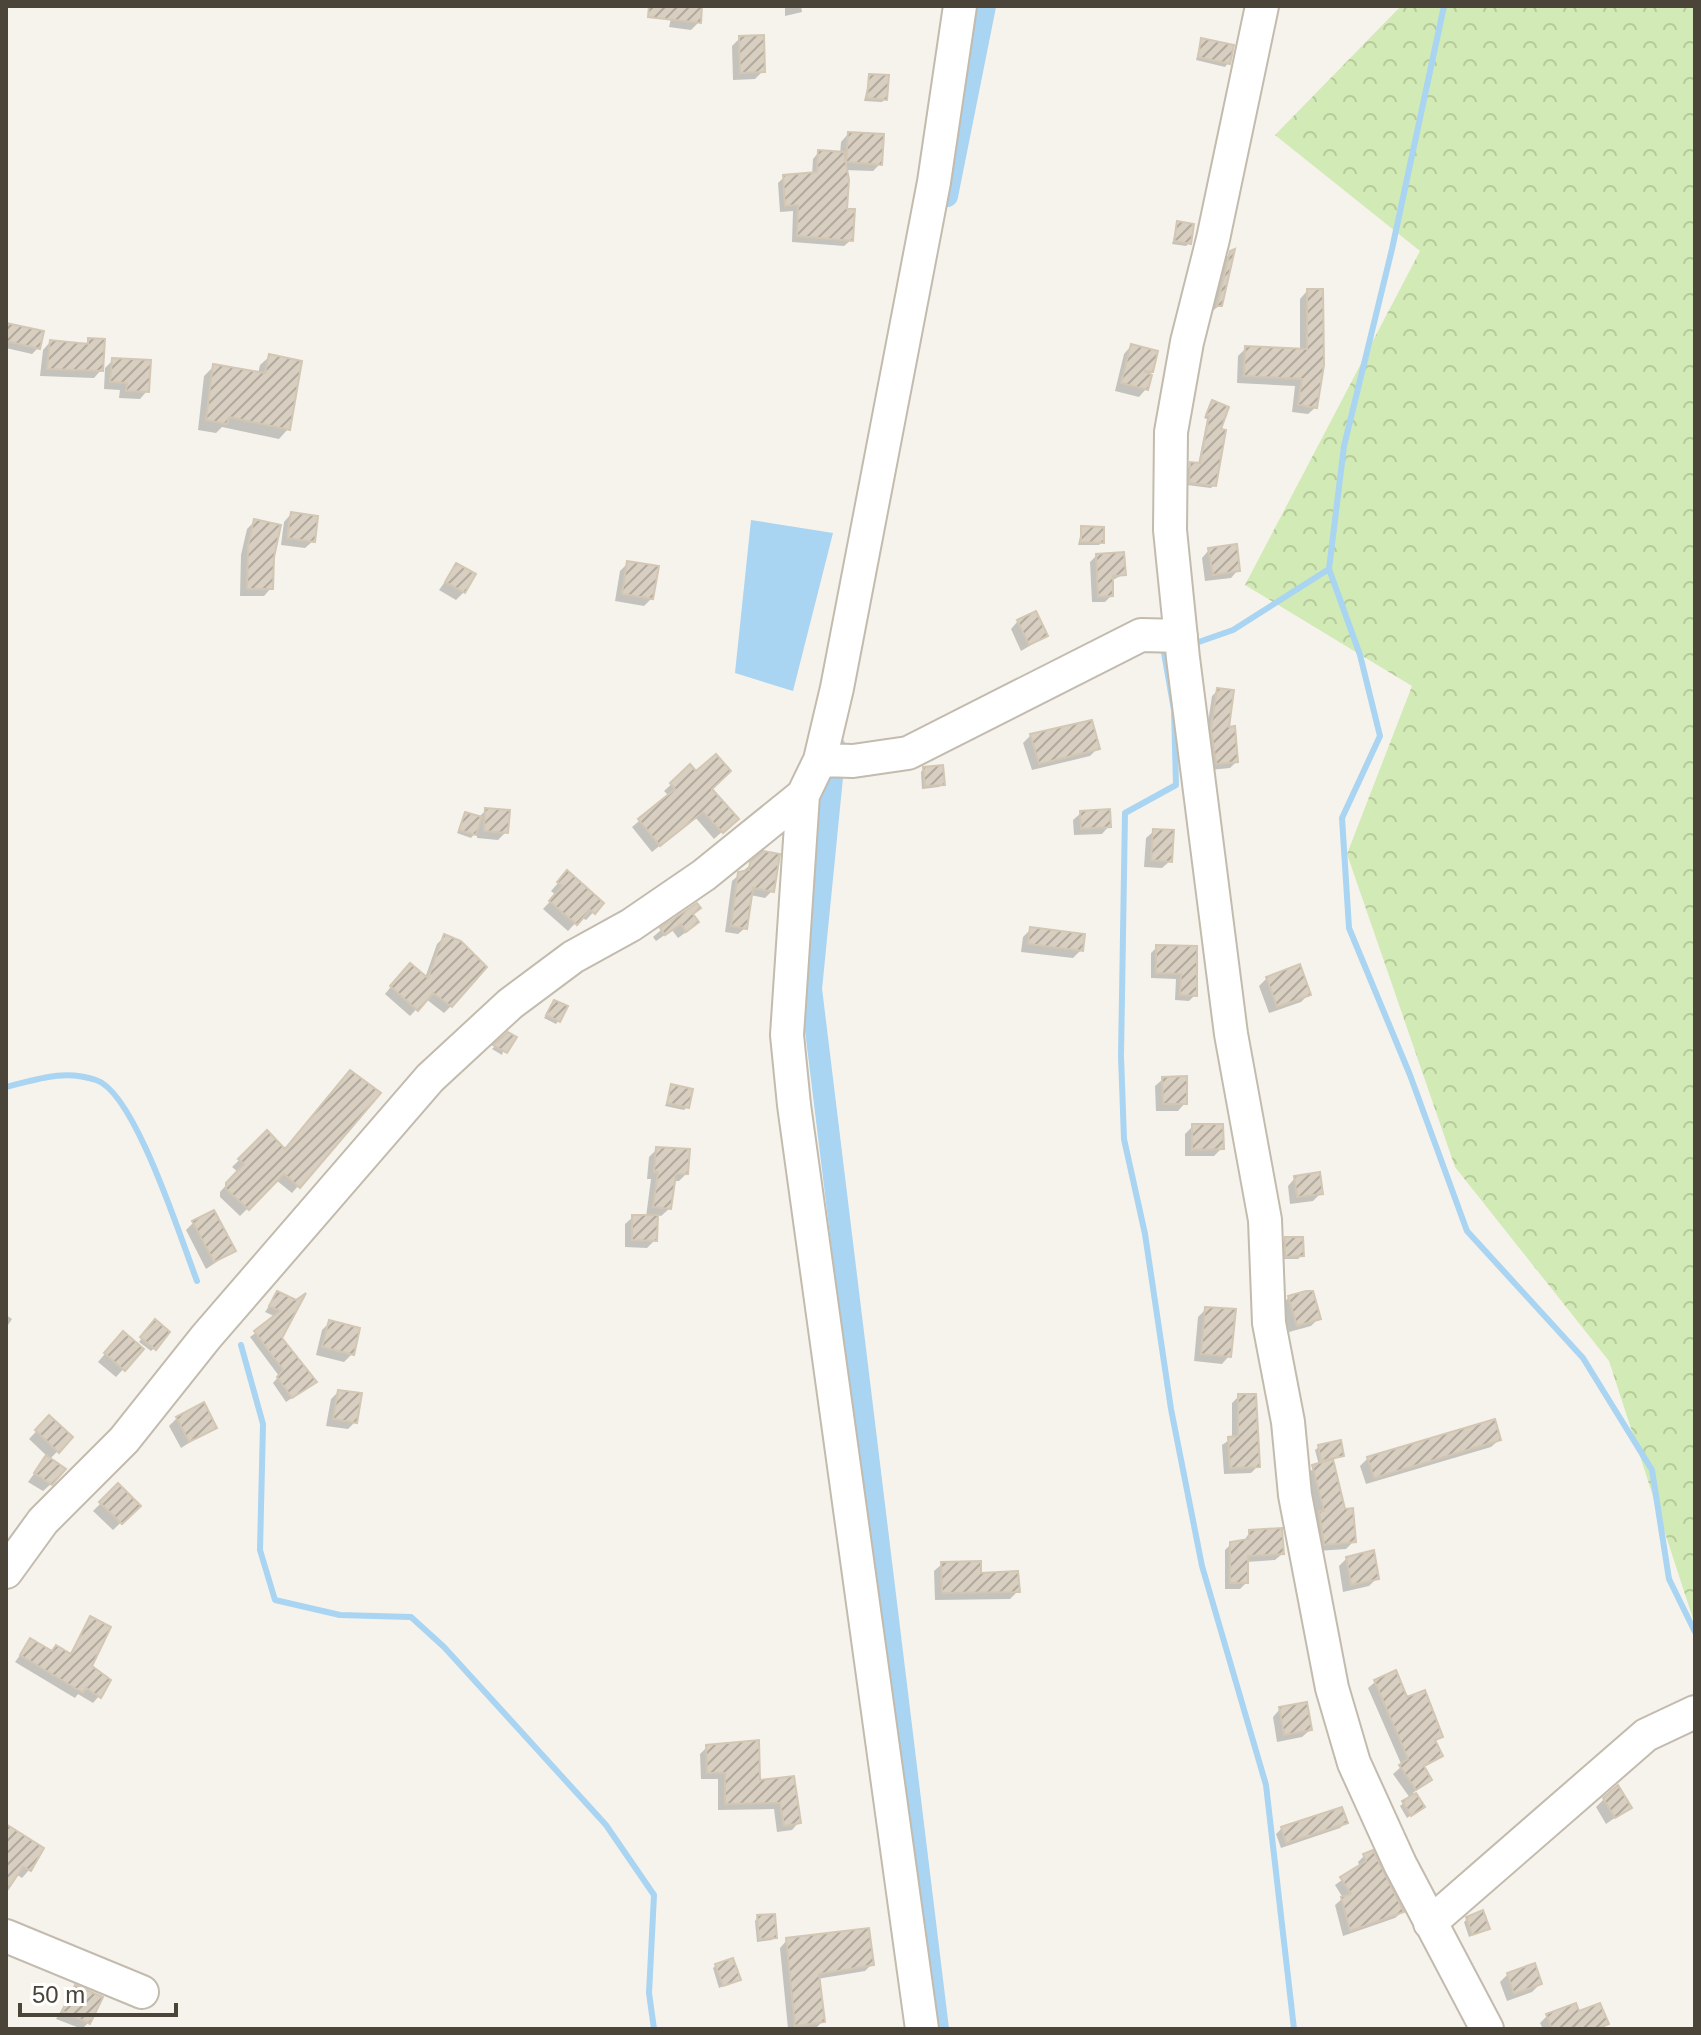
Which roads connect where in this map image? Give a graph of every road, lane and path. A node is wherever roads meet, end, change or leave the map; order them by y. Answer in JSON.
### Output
{"nodes":[{"id":1,"x":960,"y":6,"type":"edge"},
{"id":2,"x":1262,"y":6,"type":"edge"},
{"id":3,"x":1181,"y":636,"type":"junction"},
{"id":4,"x":820,"y":760,"type":"junction"},
{"id":5,"x":803,"y":795,"type":"junction"},
{"id":6,"x":6,"y":1572,"type":"edge"},
{"id":7,"x":1695,"y":1712,"type":"edge"},
{"id":8,"x":1430,"y":1923,"type":"junction"},
{"id":9,"x":6,"y":1936,"type":"edge"},
{"id":10,"x":142,"y":1992,"type":"dead end"},
{"id":11,"x":922,"y":2029,"type":"edge"},
{"id":12,"x":1487,"y":2029,"type":"edge"}],
"edges":[{"from":1,"to":4,"type":"street"},
{"from":2,"to":3,"type":"street"},
{"from":3,"to":4,"type":"street"},
{"from":3,"to":8,"type":"street"},
{"from":4,"to":5,"type":"street"},
{"from":5,"to":6,"type":"street"},
{"from":5,"to":11,"type":"street"},
{"from":7,"to":8,"type":"street"},
{"from":8,"to":12,"type":"street"},
{"from":9,"to":10,"type":"street"}]}
